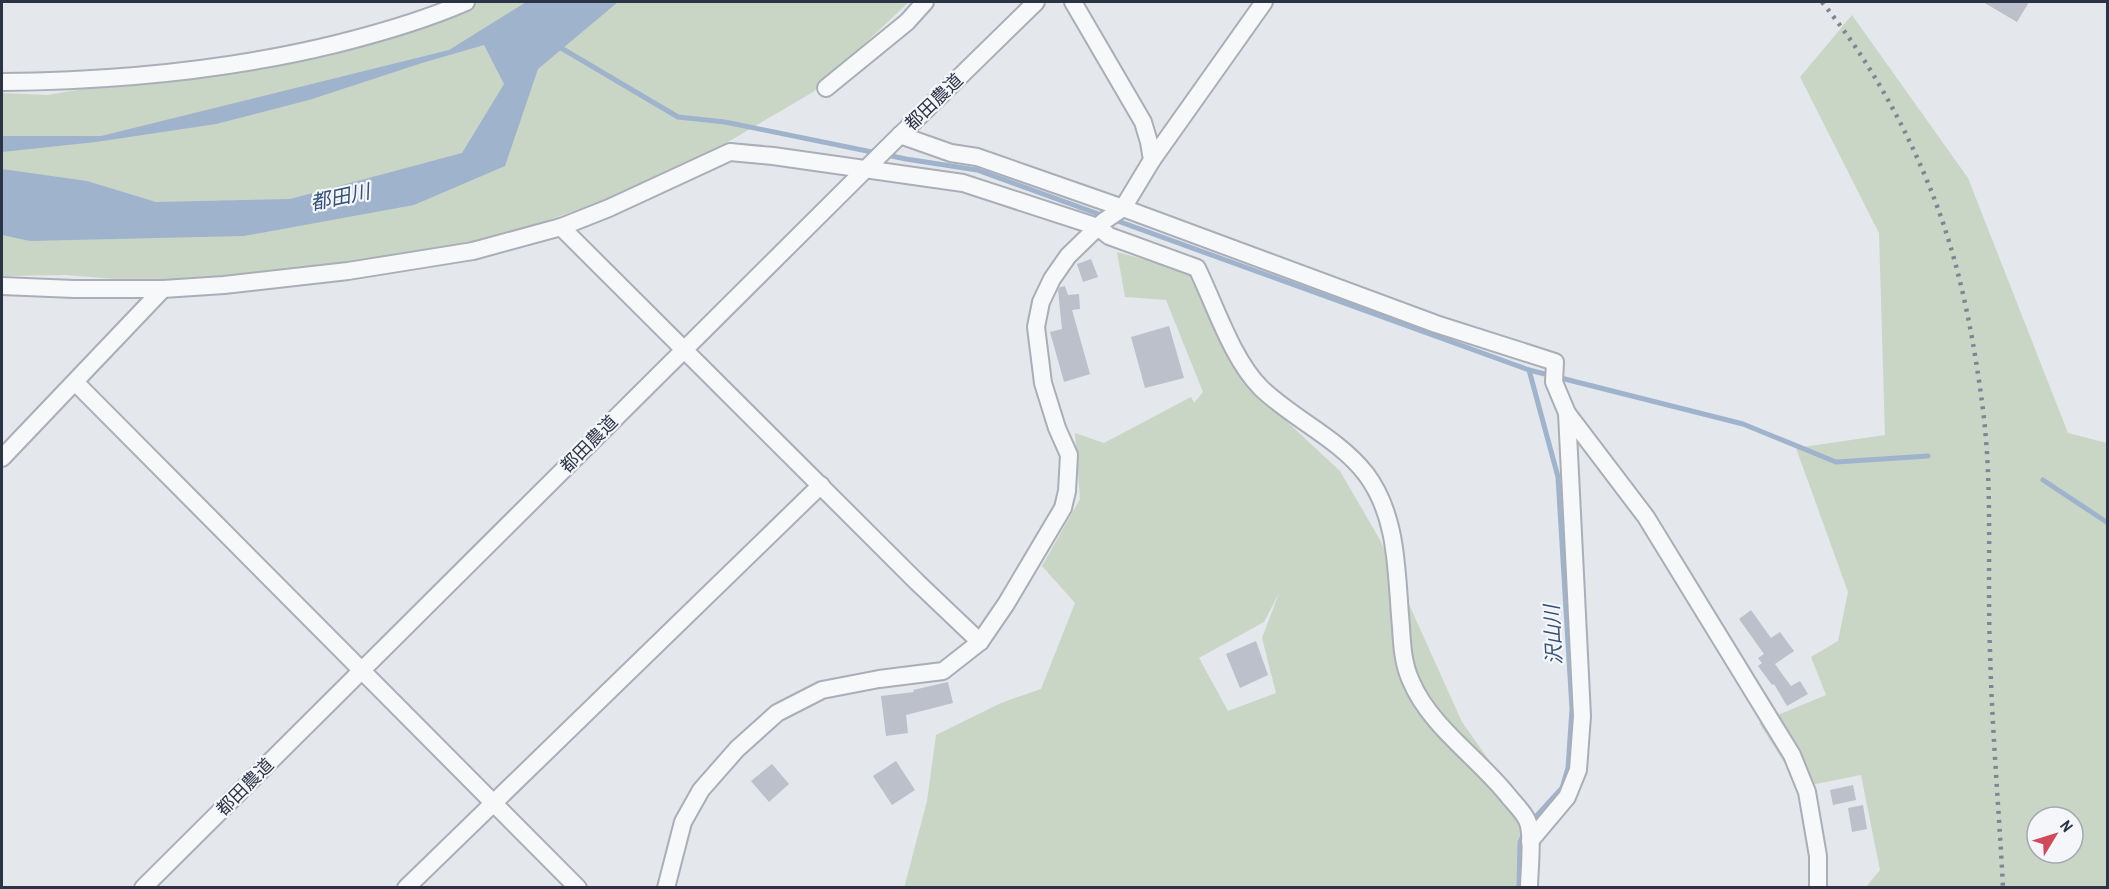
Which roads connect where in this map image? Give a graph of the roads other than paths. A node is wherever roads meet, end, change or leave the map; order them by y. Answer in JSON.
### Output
{"nodes":[{"id":1,"x":463,"y":2,"type":"edge"},
{"id":2,"x":925,"y":2,"type":"edge"},
{"id":3,"x":1036,"y":2,"type":"edge"},
{"id":4,"x":1073,"y":2,"type":"edge"},
{"id":5,"x":1264,"y":2,"type":"edge"},
{"id":6,"x":2,"y":82,"type":"edge"},
{"id":7,"x":826,"y":88,"type":"dead end"},
{"id":8,"x":895,"y":139,"type":"junction"},
{"id":9,"x":1152,"y":160,"type":"junction"},
{"id":10,"x":868,"y":167,"type":"junction"},
{"id":11,"x":1110,"y":217,"type":"junction"},
{"id":12,"x":561,"y":227,"type":"junction"},
{"id":13,"x":2,"y":286,"type":"edge"},
{"id":14,"x":163,"y":289,"type":"junction"},
{"id":15,"x":685,"y":349,"type":"junction"},
{"id":16,"x":76,"y":383,"type":"junction"},
{"id":17,"x":1567,"y":414,"type":"junction"},
{"id":18,"x":2,"y":458,"type":"edge"},
{"id":19,"x":820,"y":485,"type":"junction"},
{"id":20,"x":980,"y":642,"type":"junction"},
{"id":21,"x":362,"y":672,"type":"junction"},
{"id":22,"x":493,"y":802,"type":"junction"},
{"id":23,"x":1529,"y":832,"type":"junction"},
{"id":24,"x":143,"y":888,"type":"edge"},
{"id":25,"x":406,"y":888,"type":"edge"},
{"id":26,"x":578,"y":888,"type":"edge"},
{"id":27,"x":666,"y":888,"type":"edge"},
{"id":28,"x":1529,"y":888,"type":"edge"},
{"id":29,"x":1818,"y":888,"type":"edge"}],
"edges":[{"from":1,"to":6,"type":"street"},
{"from":2,"to":7,"type":"street"},
{"from":3,"to":8,"type":"street","name":"都田農道"},
{"from":4,"to":9,"type":"street"},
{"from":5,"to":9,"type":"street"},
{"from":8,"to":10,"type":"street","name":"都田農道"},
{"from":8,"to":11,"type":"street"},
{"from":9,"to":11,"type":"street"},
{"from":10,"to":11,"type":"street"},
{"from":10,"to":12,"type":"street"},
{"from":10,"to":15,"type":"street","name":"都田農道"},
{"from":11,"to":17,"type":"street"},
{"from":11,"to":20,"type":"street"},
{"from":11,"to":23,"type":"street"},
{"from":12,"to":14,"type":"street"},
{"from":12,"to":15,"type":"street"},
{"from":13,"to":14,"type":"street"},
{"from":14,"to":16,"type":"street"},
{"from":15,"to":19,"type":"street"},
{"from":15,"to":21,"type":"street","name":"都田農道"},
{"from":16,"to":18,"type":"street"},
{"from":16,"to":21,"type":"street"},
{"from":17,"to":23,"type":"street"},
{"from":17,"to":29,"type":"street"},
{"from":19,"to":20,"type":"street"},
{"from":19,"to":22,"type":"street"},
{"from":20,"to":27,"type":"street"},
{"from":21,"to":22,"type":"street"},
{"from":21,"to":24,"type":"street","name":"都田農道"},
{"from":22,"to":25,"type":"street"},
{"from":22,"to":26,"type":"street"},
{"from":23,"to":28,"type":"street"}]}
